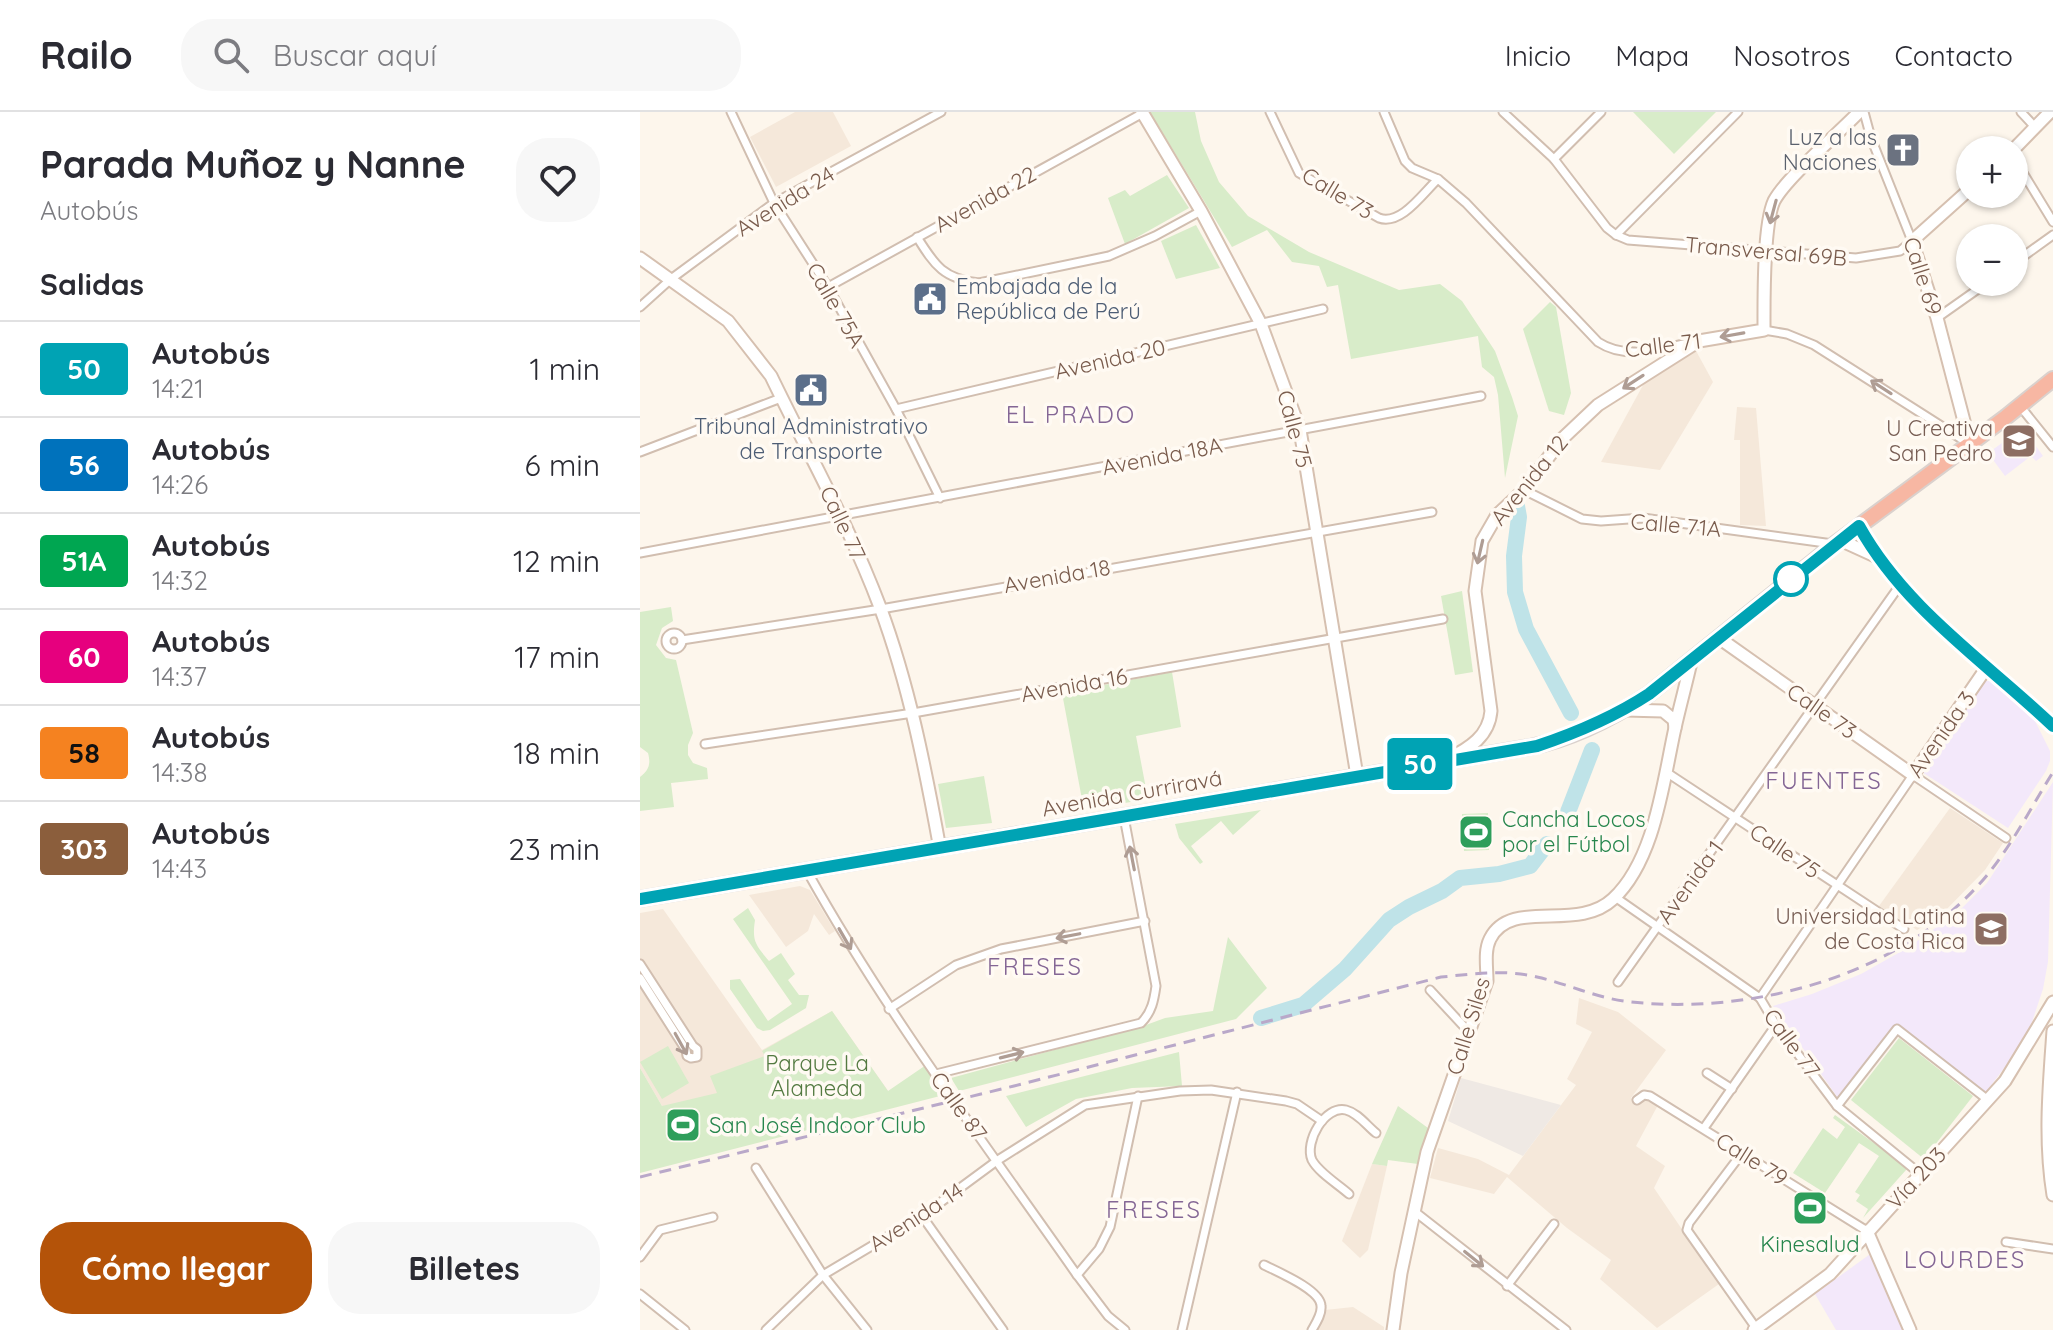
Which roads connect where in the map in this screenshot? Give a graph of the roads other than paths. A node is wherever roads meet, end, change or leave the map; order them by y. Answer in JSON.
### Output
{"nodes":[{"id":1,"x":731,"y":112,"type":"edge"},
{"id":2,"x":941,"y":112,"type":"edge"},
{"id":3,"x":1142,"y":112,"type":"edge"},
{"id":4,"x":1270,"y":112,"type":"edge"},
{"id":5,"x":1384,"y":112,"type":"edge"},
{"id":6,"x":1503,"y":112,"type":"edge"},
{"id":7,"x":1601,"y":112,"type":"edge"},
{"id":8,"x":1738,"y":112,"type":"edge"},
{"id":9,"x":1862,"y":112,"type":"edge"},
{"id":10,"x":2021,"y":112,"type":"edge"},
{"id":11,"x":2050,"y":112,"type":"edge"},
{"id":12,"x":2035,"y":127,"type":"junction"},
{"id":13,"x":2026,"y":136,"type":"edge"},
{"id":14,"x":1554,"y":159,"type":"junction"},
{"id":15,"x":1438,"y":179,"type":"junction"},
{"id":16,"x":2028,"y":181,"type":"edge"},
{"id":17,"x":1956,"y":202,"type":"edge"},
{"id":18,"x":774,"y":203,"type":"junction"},
{"id":19,"x":1201,"y":211,"type":"junction"},
{"id":20,"x":2053,"y":222,"type":"edge"},
{"id":21,"x":1616,"y":235,"type":"junction"},
{"id":22,"x":2053,"y":235,"type":"edge"},
{"id":23,"x":917,"y":237,"type":"junction"},
{"id":24,"x":1912,"y":241,"type":"junction"},
{"id":25,"x":1767,"y":250,"type":"junction"},
{"id":26,"x":2028,"y":253,"type":"edge"},
{"id":27,"x":640,"y":258,"type":"edge"},
{"id":28,"x":671,"y":279,"type":"junction"},
{"id":29,"x":828,"y":287,"type":"junction"},
{"id":30,"x":1968,"y":296,"type":"edge"},
{"id":31,"x":640,"y":307,"type":"edge"},
{"id":32,"x":1323,"y":309,"type":"dead end"},
{"id":33,"x":1937,"y":318,"type":"junction"},
{"id":34,"x":1261,"y":324,"type":"junction"},
{"id":35,"x":1764,"y":330,"type":"junction"},
{"id":36,"x":1699,"y":341,"type":"junction"},
{"id":37,"x":2053,"y":379,"type":"edge"},
{"id":38,"x":1481,"y":396,"type":"dead end"},
{"id":39,"x":781,"y":398,"type":"junction"},
{"id":40,"x":2020,"y":406,"type":"junction"},
{"id":41,"x":896,"y":409,"type":"junction"},
{"id":42,"x":1300,"y":430,"type":"junction"},
{"id":43,"x":1970,"y":444,"type":"junction"},
{"id":44,"x":2053,"y":447,"type":"edge"},
{"id":45,"x":640,"y":452,"type":"edge"},
{"id":46,"x":1524,"y":490,"type":"junction"},
{"id":47,"x":940,"y":498,"type":"junction"},
{"id":48,"x":1432,"y":512,"type":"dead end"},
{"id":49,"x":843,"y":517,"type":"junction"},
{"id":50,"x":1859,"y":526,"type":"junction"},
{"id":51,"x":1318,"y":532,"type":"junction"},
{"id":52,"x":1838,"y":542,"type":"junction"},
{"id":53,"x":640,"y":553,"type":"edge"},
{"id":54,"x":1876,"y":557,"type":"junction"},
{"id":55,"x":1900,"y":585,"type":"junction"},
{"id":56,"x":881,"y":609,"type":"junction"},
{"id":57,"x":1443,"y":619,"type":"dead end"},
{"id":58,"x":1719,"y":638,"type":"junction"},
{"id":59,"x":1334,"y":639,"type":"junction"},
{"id":60,"x":682,"y":640,"type":"dead end"},
{"id":61,"x":1691,"y":662,"type":"junction"},
{"id":62,"x":1987,"y":667,"type":"junction"},
{"id":63,"x":1816,"y":707,"type":"junction"},
{"id":64,"x":1625,"y":710,"type":"junction"},
{"id":65,"x":913,"y":713,"type":"junction"},
{"id":66,"x":2053,"y":726,"type":"edge"},
{"id":67,"x":1675,"y":729,"type":"junction"},
{"id":68,"x":705,"y":744,"type":"dead end"},
{"id":69,"x":1448,"y":759,"type":"junction"},
{"id":70,"x":1666,"y":772,"type":"junction"},
{"id":71,"x":1913,"y":775,"type":"junction"},
{"id":72,"x":1357,"y":776,"type":"junction"},
{"id":73,"x":1124,"y":817,"type":"junction"},
{"id":74,"x":1736,"y":817,"type":"junction"},
{"id":75,"x":2006,"y":838,"type":"dead end"},
{"id":76,"x":940,"y":849,"type":"junction"},
{"id":77,"x":807,"y":871,"type":"junction"},
{"id":78,"x":1838,"y":887,"type":"junction"},
{"id":79,"x":1615,"y":897,"type":"junction"},
{"id":80,"x":640,"y":899,"type":"edge"},
{"id":81,"x":1145,"y":921,"type":"junction"},
{"id":82,"x":1658,"y":926,"type":"junction"},
{"id":83,"x":1904,"y":929,"type":"dead end"},
{"id":84,"x":640,"y":965,"type":"edge"},
{"id":85,"x":640,"y":978,"type":"edge"},
{"id":86,"x":1618,"y":982,"type":"dead end"},
{"id":87,"x":1430,"y":990,"type":"dead end"},
{"id":88,"x":1760,"y":998,"type":"junction"},
{"id":89,"x":2053,"y":1002,"type":"edge"},
{"id":90,"x":889,"y":1009,"type":"junction"},
{"id":91,"x":667,"y":1014,"type":"junction"},
{"id":92,"x":1776,"y":1025,"type":"junction"},
{"id":93,"x":2053,"y":1031,"type":"edge"},
{"id":94,"x":1469,"y":1032,"type":"junction"},
{"id":95,"x":1707,"y":1073,"type":"dead end"},
{"id":96,"x":936,"y":1074,"type":"junction"},
{"id":97,"x":1732,"y":1089,"type":"junction"},
{"id":98,"x":1237,"y":1092,"type":"junction"},
{"id":99,"x":1138,"y":1096,"type":"junction"},
{"id":100,"x":1637,"y":1100,"type":"dead end"},
{"id":101,"x":1988,"y":1100,"type":"junction"},
{"id":102,"x":1837,"y":1106,"type":"junction"},
{"id":103,"x":1322,"y":1121,"type":"junction"},
{"id":104,"x":1704,"y":1128,"type":"junction"},
{"id":105,"x":1376,"y":1133,"type":"dead end"},
{"id":106,"x":1742,"y":1153,"type":"junction"},
{"id":107,"x":998,"y":1160,"type":"junction"},
{"id":108,"x":756,"y":1168,"type":"dead end"},
{"id":109,"x":1919,"y":1173,"type":"junction"},
{"id":110,"x":1349,"y":1194,"type":"dead end"},
{"id":111,"x":2053,"y":1195,"type":"edge"},
{"id":112,"x":1414,"y":1211,"type":"junction"},
{"id":113,"x":922,"y":1216,"type":"junction"},
{"id":114,"x":713,"y":1217,"type":"dead end"},
{"id":115,"x":1554,"y":1224,"type":"dead end"},
{"id":116,"x":1867,"y":1231,"type":"junction"},
{"id":117,"x":2006,"y":1242,"type":"dead end"},
{"id":118,"x":2053,"y":1249,"type":"edge"},
{"id":119,"x":640,"y":1257,"type":"edge"},
{"id":120,"x":1264,"y":1265,"type":"dead end"},
{"id":121,"x":823,"y":1275,"type":"junction"},
{"id":122,"x":1077,"y":1275,"type":"junction"},
{"id":123,"x":1507,"y":1286,"type":"junction"},
{"id":124,"x":640,"y":1294,"type":"edge"},
{"id":125,"x":1755,"y":1329,"type":"edge"},
{"id":126,"x":685,"y":1330,"type":"edge"},
{"id":127,"x":766,"y":1330,"type":"edge"},
{"id":128,"x":867,"y":1330,"type":"edge"},
{"id":129,"x":1003,"y":1330,"type":"edge"},
{"id":130,"x":1125,"y":1330,"type":"edge"},
{"id":131,"x":1182,"y":1330,"type":"edge"},
{"id":132,"x":1312,"y":1330,"type":"edge"},
{"id":133,"x":1393,"y":1330,"type":"edge"},
{"id":134,"x":1566,"y":1330,"type":"edge"},
{"id":135,"x":1910,"y":1330,"type":"edge"}],
"edges":[{"from":1,"to":18,"type":"street","name":"Calle 75A"},
{"from":2,"to":18,"type":"street","name":"Avenida 24"},
{"from":3,"to":19,"type":"street","name":"Calle 75"},
{"from":3,"to":23,"type":"street","name":"Avenida 22"},
{"from":4,"to":15,"type":"street","name":"Calle 73"},
{"from":5,"to":15,"type":"street","name":"Calle 71"},
{"from":6,"to":14,"type":"street"},
{"from":7,"to":14,"type":"street"},
{"from":8,"to":21,"type":"street"},
{"from":9,"to":24,"type":"street","name":"Calle 69"},
{"from":9,"to":25,"type":"street","one_way":true},
{"from":10,"to":12,"type":"street"},
{"from":11,"to":12,"type":"street"},
{"from":12,"to":13,"type":"street"},
{"from":14,"to":21,"type":"street"},
{"from":15,"to":36,"type":"street","name":"Calle 71"},
{"from":16,"to":20,"type":"street"},
{"from":17,"to":24,"type":"street"},
{"from":18,"to":28,"type":"street","name":"Avenida 24"},
{"from":18,"to":29,"type":"street","name":"Calle 75A"},
{"from":19,"to":23,"type":"street"},
{"from":19,"to":34,"type":"street","name":"Calle 75"},
{"from":21,"to":25,"type":"street","name":"Transversal 69B"},
{"from":22,"to":26,"type":"street"},
{"from":23,"to":29,"type":"street","name":"Avenida 22"},
{"from":24,"to":25,"type":"street","name":"Transversal 69B"},
{"from":24,"to":33,"type":"street","name":"Calle 69"},
{"from":25,"to":35,"type":"street"},
{"from":27,"to":28,"type":"street","name":"Calle 77"},
{"from":28,"to":31,"type":"street","name":"Avenida 24"},
{"from":28,"to":39,"type":"street","name":"Calle 77"},
{"from":29,"to":41,"type":"street","name":"Calle 75A"},
{"from":30,"to":33,"type":"street"},
{"from":32,"to":34,"type":"street","name":"Avenida 20"},
{"from":33,"to":43,"type":"street","name":"Calle 69"},
{"from":34,"to":41,"type":"street","name":"Avenida 20"},
{"from":34,"to":42,"type":"street","name":"Calle 75"},
{"from":35,"to":36,"type":"street","name":"Calle 71","one_way":true},
{"from":43,"to":35,"type":"street","name":"Calle 71","one_way":true},
{"from":36,"to":46,"type":"street","name":"Avenida 12","one_way":true},
{"from":37,"to":40,"type":"highway","name":"Avenida Curriravá"},
{"from":38,"to":42,"type":"street","name":"Avenida 18A"},
{"from":39,"to":45,"type":"street"},
{"from":39,"to":49,"type":"street","name":"Calle 77"},
{"from":40,"to":43,"type":"highway","name":"Avenida Curriravá"},
{"from":40,"to":44,"type":"street"},
{"from":41,"to":47,"type":"street","name":"Calle 75A"},
{"from":42,"to":47,"type":"street","name":"Avenida 18A"},
{"from":42,"to":51,"type":"street","name":"Calle 75"},
{"from":43,"to":50,"type":"highway","name":"Avenida Curriravá"},
{"from":46,"to":52,"type":"street","name":"Calle 71A"},
{"from":46,"to":69,"type":"street","name":"Avenida 12","one_way":true},
{"from":47,"to":49,"type":"street","name":"Avenida 18A"},
{"from":48,"to":51,"type":"street","name":"Avenida 18"},
{"from":49,"to":53,"type":"street","name":"Avenida 18A"},
{"from":49,"to":56,"type":"street","name":"Calle 77"},
{"from":50,"to":52,"type":"highway","name":"Avenida Curriravá"},
{"from":50,"to":54,"type":"street"},
{"from":51,"to":56,"type":"street","name":"Avenida 18"},
{"from":51,"to":59,"type":"street","name":"Calle 75"},
{"from":52,"to":54,"type":"street"},
{"from":52,"to":58,"type":"highway","name":"Avenida Curriravá"},
{"from":54,"to":55,"type":"street"},
{"from":55,"to":62,"type":"street"},
{"from":55,"to":63,"type":"street","name":"Avenida 1"},
{"from":56,"to":60,"type":"street","name":"Avenida 18"},
{"from":56,"to":65,"type":"street","name":"Calle 77"},
{"from":57,"to":59,"type":"street","name":"Avenida 16"},
{"from":58,"to":61,"type":"highway","name":"Avenida Curriravá"},
{"from":58,"to":63,"type":"street","name":"Calle 73"},
{"from":59,"to":65,"type":"street","name":"Avenida 16"},
{"from":59,"to":72,"type":"street","name":"Calle 75"},
{"from":61,"to":64,"type":"highway","name":"Avenida Curriravá"},
{"from":61,"to":67,"type":"street","name":"Calle Siles"},
{"from":62,"to":66,"type":"street"},
{"from":62,"to":71,"type":"street","name":"Avenida 3"},
{"from":63,"to":71,"type":"street","name":"Calle 73"},
{"from":63,"to":74,"type":"street","name":"Avenida 1"},
{"from":64,"to":67,"type":"street"},
{"from":64,"to":69,"type":"highway","name":"Avenida Curriravá"},
{"from":65,"to":68,"type":"street","name":"Avenida 16"},
{"from":65,"to":76,"type":"street","name":"Calle 77"},
{"from":67,"to":70,"type":"street","name":"Calle Siles"},
{"from":69,"to":72,"type":"highway","name":"Avenida Curriravá"},
{"from":70,"to":74,"type":"street","name":"Calle 75"},
{"from":70,"to":79,"type":"street","name":"Calle Siles"},
{"from":71,"to":75,"type":"street","name":"Calle 73"},
{"from":71,"to":78,"type":"street","name":"Avenida 3"},
{"from":72,"to":73,"type":"highway","name":"Avenida Curriravá"},
{"from":73,"to":76,"type":"highway","name":"Avenida Curriravá"},
{"from":81,"to":73,"type":"street","one_way":true},
{"from":74,"to":78,"type":"street","name":"Calle 75"},
{"from":74,"to":82,"type":"street","name":"Avenida 1"},
{"from":76,"to":77,"type":"highway","name":"Avenida Curriravá"},
{"from":77,"to":80,"type":"highway","name":"Avenida Curriravá"},
{"from":77,"to":90,"type":"street","name":"Calle 87","one_way":true},
{"from":78,"to":83,"type":"street","name":"Calle 75"},
{"from":78,"to":88,"type":"street","name":"Avenida 3"},
{"from":79,"to":82,"type":"street","name":"Calle 77"},
{"from":79,"to":94,"type":"street","name":"Calle Siles"},
{"from":81,"to":90,"type":"street","one_way":true},
{"from":96,"to":81,"type":"street","one_way":true},
{"from":82,"to":86,"type":"street","name":"Avenida 1"},
{"from":82,"to":88,"type":"street","name":"Calle 77"},
{"from":84,"to":91,"type":"street"},
{"from":85,"to":91,"type":"street"},
{"from":87,"to":94,"type":"street"},
{"from":88,"to":92,"type":"street","name":"Calle 77"},
{"from":89,"to":101,"type":"street","name":"Vía 203"},
{"from":90,"to":96,"type":"street","name":"Calle 87"},
{"from":91,"to":91,"type":"street","one_way":true},
{"from":92,"to":97,"type":"street"},
{"from":92,"to":102,"type":"street","name":"Calle 77"},
{"from":93,"to":111,"type":"street"},
{"from":94,"to":112,"type":"street","name":"Calle Siles"},
{"from":95,"to":97,"type":"street"},
{"from":96,"to":107,"type":"street","name":"Calle 87"},
{"from":97,"to":104,"type":"street"},
{"from":98,"to":99,"type":"street","name":"Avenida 14"},
{"from":98,"to":103,"type":"street","name":"Avenida 14"},
{"from":98,"to":131,"type":"street"},
{"from":99,"to":107,"type":"street","name":"Avenida 14"},
{"from":99,"to":122,"type":"street"},
{"from":100,"to":104,"type":"street","name":"Calle 79"},
{"from":101,"to":102,"type":"street"},
{"from":101,"to":109,"type":"street","name":"Vía 203"},
{"from":102,"to":109,"type":"street","name":"Calle 77"},
{"from":103,"to":105,"type":"street"},
{"from":103,"to":110,"type":"street"},
{"from":104,"to":106,"type":"street","name":"Calle 79"},
{"from":106,"to":116,"type":"street","name":"Calle 79"},
{"from":106,"to":125,"type":"street"},
{"from":107,"to":113,"type":"street","name":"Avenida 14"},
{"from":107,"to":122,"type":"street","name":"Calle 87"},
{"from":108,"to":121,"type":"street"},
{"from":109,"to":116,"type":"street","name":"Vía 203"},
{"from":112,"to":123,"type":"street","one_way":true},
{"from":112,"to":133,"type":"street","name":"Calle Siles"},
{"from":113,"to":121,"type":"street","name":"Avenida 14"},
{"from":113,"to":129,"type":"street"},
{"from":114,"to":119,"type":"street"},
{"from":115,"to":123,"type":"street"},
{"from":116,"to":125,"type":"street","name":"Vía 203"},
{"from":116,"to":135,"type":"street"},
{"from":117,"to":118,"type":"street"},
{"from":120,"to":132,"type":"street"},
{"from":121,"to":127,"type":"street","name":"Avenida 14"},
{"from":121,"to":128,"type":"street"},
{"from":122,"to":130,"type":"street","name":"Calle 87"},
{"from":123,"to":134,"type":"street"},
{"from":124,"to":126,"type":"street"}]}
